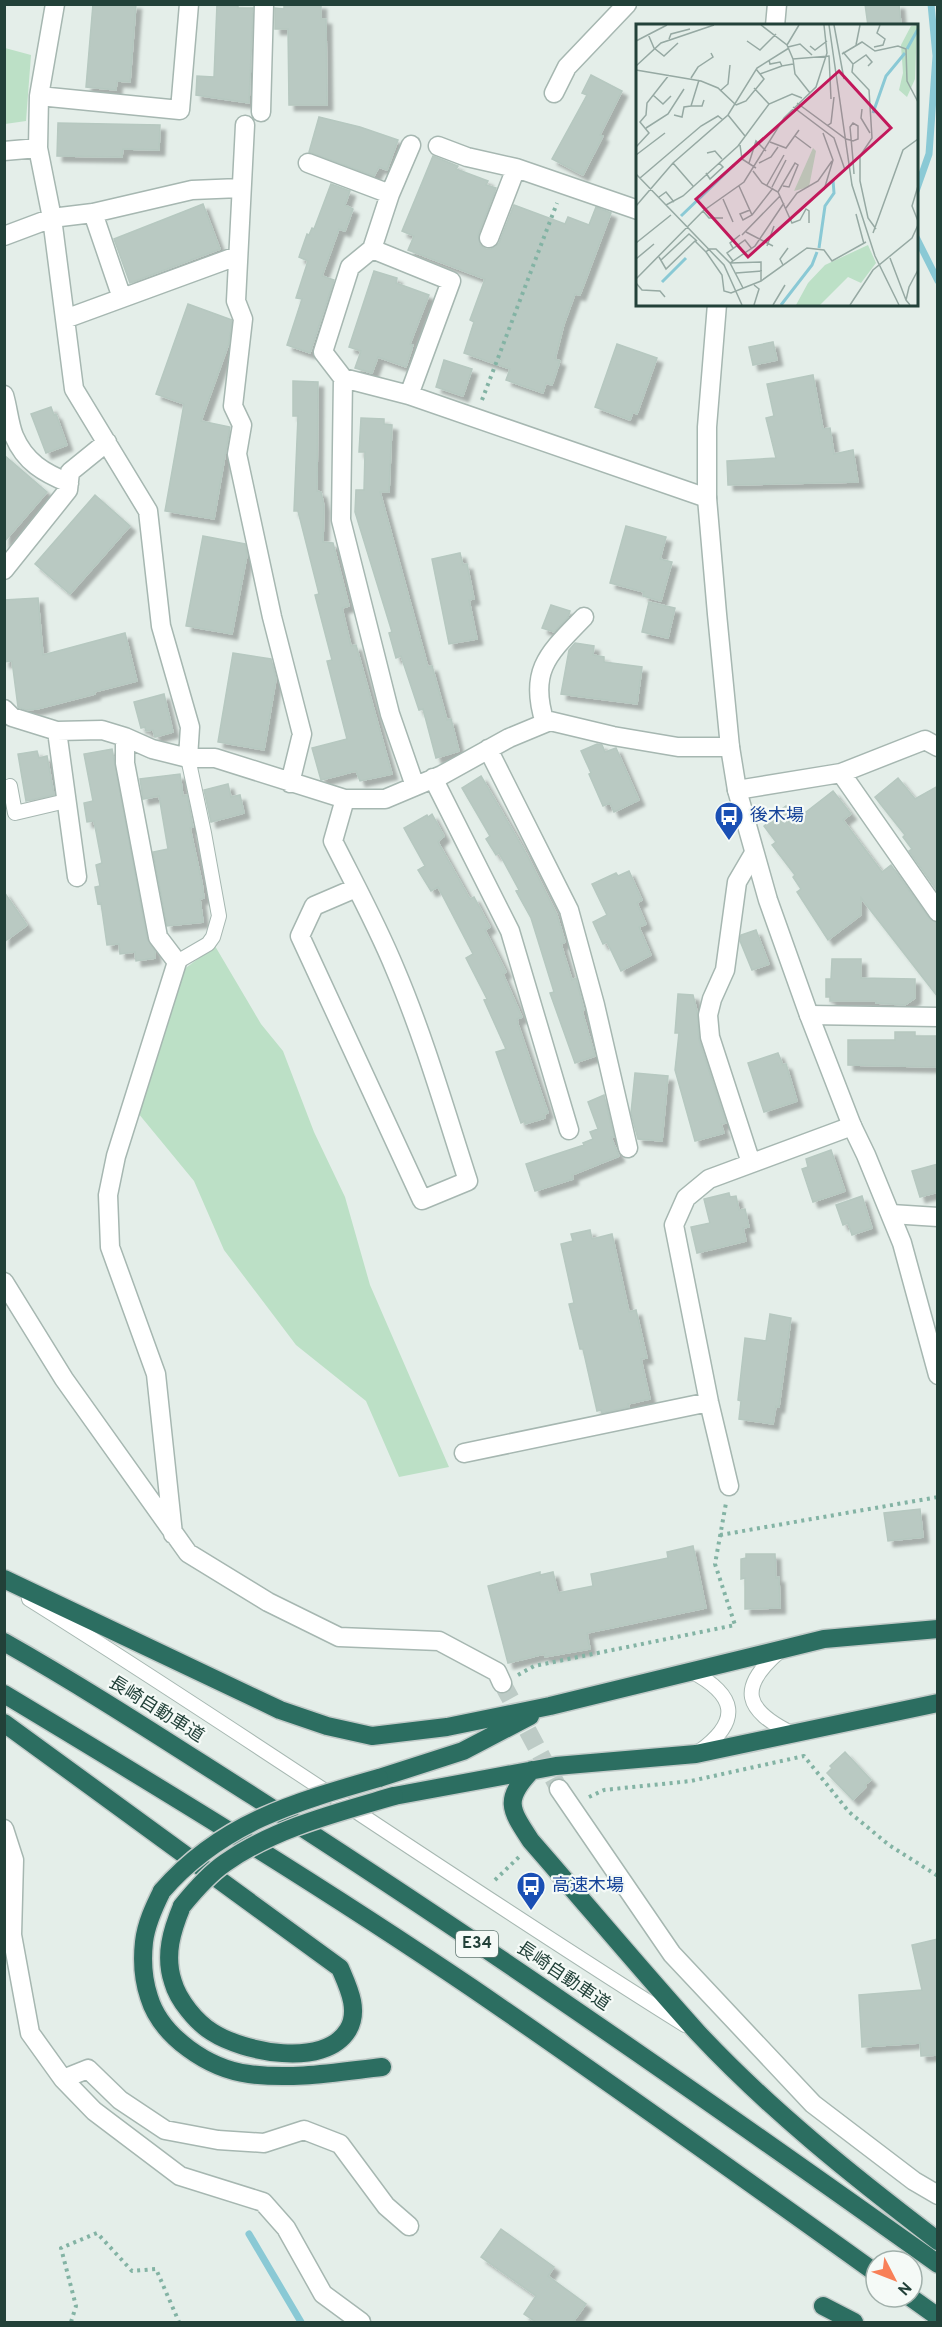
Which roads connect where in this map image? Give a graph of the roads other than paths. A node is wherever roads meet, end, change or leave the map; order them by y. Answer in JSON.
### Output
{"nodes":[{"id":1,"x":55,"y":4,"type":"edge"},
{"id":2,"x":189,"y":4,"type":"edge"},
{"id":3,"x":264,"y":4,"type":"edge"},
{"id":4,"x":627,"y":4,"type":"edge"},
{"id":5,"x":777,"y":4,"type":"edge"},
{"id":6,"x":775,"y":24,"type":"edge"},
{"id":7,"x":554,"y":93,"type":"dead end"},
{"id":8,"x":39,"y":96,"type":"junction"},
{"id":9,"x":261,"y":112,"type":"dead end"},
{"id":10,"x":245,"y":124,"type":"dead end"},
{"id":11,"x":411,"y":145,"type":"dead end"},
{"id":12,"x":438,"y":146,"type":"dead end"},
{"id":13,"x":38,"y":148,"type":"junction"},
{"id":14,"x":4,"y":151,"type":"edge"},
{"id":15,"x":308,"y":163,"type":"dead end"},
{"id":16,"x":516,"y":168,"type":"junction"},
{"id":17,"x":240,"y":188,"type":"junction"},
{"id":18,"x":390,"y":194,"type":"junction"},
{"id":19,"x":636,"y":209,"type":"edge"},
{"id":20,"x":93,"y":213,"type":"junction"},
{"id":21,"x":52,"y":218,"type":"junction"},
{"id":22,"x":4,"y":236,"type":"edge"},
{"id":23,"x":489,"y":238,"type":"dead end"},
{"id":24,"x":372,"y":249,"type":"junction"},
{"id":25,"x":237,"y":255,"type":"junction"},
{"id":26,"x":122,"y":298,"type":"junction"},
{"id":27,"x":717,"y":306,"type":"edge"},
{"id":28,"x":65,"y":319,"type":"junction"},
{"id":29,"x":343,"y":378,"type":"junction"},
{"id":30,"x":4,"y":395,"type":"edge"},
{"id":31,"x":409,"y":395,"type":"junction"},
{"id":32,"x":106,"y":442,"type":"junction"},
{"id":33,"x":69,"y":483,"type":"junction"},
{"id":34,"x":707,"y":498,"type":"junction"},
{"id":35,"x":4,"y":570,"type":"edge"},
{"id":36,"x":584,"y":617,"type":"dead end"},
{"id":37,"x":4,"y":709,"type":"edge"},
{"id":38,"x":545,"y":723,"type":"junction"},
{"id":39,"x":57,"y":731,"type":"junction"},
{"id":40,"x":125,"y":737,"type":"junction"},
{"id":41,"x":730,"y":747,"type":"junction"},
{"id":42,"x":938,"y":747,"type":"edge"},
{"id":43,"x":488,"y":749,"type":"junction"},
{"id":44,"x":188,"y":758,"type":"junction"},
{"id":45,"x":840,"y":773,"type":"junction"},
{"id":46,"x":433,"y":778,"type":"junction"},
{"id":47,"x":290,"y":783,"type":"junction"},
{"id":48,"x":10,"y":786,"type":"dead end"},
{"id":49,"x":415,"y":786,"type":"junction"},
{"id":50,"x":737,"y":790,"type":"junction"},
{"id":51,"x":345,"y":799,"type":"junction"},
{"id":52,"x":66,"y":801,"type":"junction"},
{"id":53,"x":754,"y":853,"type":"junction"},
{"id":54,"x":77,"y":877,"type":"dead end"},
{"id":55,"x":356,"y":888,"type":"junction"},
{"id":56,"x":938,"y":912,"type":"edge"},
{"id":57,"x":177,"y":962,"type":"junction"},
{"id":58,"x":809,"y":1015,"type":"junction"},
{"id":59,"x":938,"y":1017,"type":"edge"},
{"id":60,"x":852,"y":1126,"type":"junction"},
{"id":61,"x":569,"y":1130,"type":"dead end"},
{"id":62,"x":628,"y":1148,"type":"dead end"},
{"id":63,"x":751,"y":1163,"type":"junction"},
{"id":64,"x":891,"y":1214,"type":"junction"},
{"id":65,"x":938,"y":1217,"type":"edge"},
{"id":66,"x":4,"y":1282,"type":"edge"},
{"id":67,"x":938,"y":1375,"type":"edge"},
{"id":68,"x":709,"y":1402,"type":"junction"},
{"id":69,"x":464,"y":1453,"type":"dead end"},
{"id":70,"x":729,"y":1486,"type":"road end"},
{"id":71,"x":173,"y":1534,"type":"junction"},
{"id":72,"x":4,"y":1581,"type":"edge"},
{"id":73,"x":938,"y":1629,"type":"edge"},
{"id":74,"x":4,"y":1642,"type":"edge"},
{"id":75,"x":783,"y":1648,"type":"junction"},
{"id":76,"x":691,"y":1671,"type":"junction"},
{"id":77,"x":502,"y":1683,"type":"tunnel mouth"},
{"id":78,"x":4,"y":1694,"type":"edge"},
{"id":79,"x":938,"y":1703,"type":"edge"},
{"id":80,"x":550,"y":1706,"type":"junction"},
{"id":81,"x":4,"y":1723,"type":"edge"},
{"id":82,"x":793,"y":1734,"type":"junction"},
{"id":83,"x":696,"y":1754,"type":"junction"},
{"id":84,"x":532,"y":1770,"type":"junction"},
{"id":85,"x":560,"y":1789,"type":"tunnel mouth"},
{"id":86,"x":4,"y":1828,"type":"edge"},
{"id":87,"x":699,"y":2034,"type":"junction"},
{"id":88,"x":382,"y":2067,"type":"dead end"},
{"id":89,"x":63,"y":2079,"type":"junction"},
{"id":90,"x":938,"y":2195,"type":"edge"},
{"id":91,"x":409,"y":2226,"type":"dead end"},
{"id":92,"x":938,"y":2241,"type":"edge"},
{"id":93,"x":864,"y":2264,"type":"edge"},
{"id":94,"x":938,"y":2264,"type":"edge"},
{"id":95,"x":823,"y":2306,"type":"dead end"},
{"id":96,"x":924,"y":2307,"type":"edge"},
{"id":97,"x":938,"y":2317,"type":"edge"},
{"id":98,"x":361,"y":2322,"type":"edge"},
{"id":99,"x":854,"y":2322,"type":"edge"}],
"edges":[{"from":1,"to":8,"type":"street"},
{"from":2,"to":8,"type":"street"},
{"from":3,"to":9,"type":"street"},
{"from":4,"to":7,"type":"street"},
{"from":5,"to":6,"type":"street"},
{"from":8,"to":13,"type":"street"},
{"from":10,"to":17,"type":"street"},
{"from":11,"to":18,"type":"street"},
{"from":12,"to":16,"type":"street"},
{"from":13,"to":14,"type":"street"},
{"from":13,"to":21,"type":"street"},
{"from":15,"to":18,"type":"street"},
{"from":16,"to":19,"type":"street"},
{"from":16,"to":23,"type":"street"},
{"from":17,"to":20,"type":"street"},
{"from":17,"to":25,"type":"street"},
{"from":18,"to":24,"type":"street"},
{"from":20,"to":21,"type":"street"},
{"from":20,"to":26,"type":"street"},
{"from":21,"to":22,"type":"street"},
{"from":21,"to":28,"type":"street"},
{"from":24,"to":29,"type":"street"},
{"from":24,"to":31,"type":"street"},
{"from":25,"to":26,"type":"street"},
{"from":25,"to":47,"type":"street"},
{"from":26,"to":28,"type":"street"},
{"from":27,"to":34,"type":"street"},
{"from":28,"to":32,"type":"street"},
{"from":29,"to":31,"type":"street"},
{"from":29,"to":49,"type":"street"},
{"from":30,"to":33,"type":"street"},
{"from":31,"to":34,"type":"street"},
{"from":32,"to":33,"type":"street"},
{"from":32,"to":44,"type":"street"},
{"from":33,"to":35,"type":"street"},
{"from":34,"to":41,"type":"street"},
{"from":36,"to":38,"type":"street"},
{"from":37,"to":39,"type":"street"},
{"from":38,"to":41,"type":"street"},
{"from":38,"to":43,"type":"street"},
{"from":39,"to":40,"type":"street"},
{"from":39,"to":52,"type":"street"},
{"from":40,"to":44,"type":"street"},
{"from":40,"to":57,"type":"street"},
{"from":41,"to":50,"type":"street"},
{"from":42,"to":45,"type":"street"},
{"from":43,"to":46,"type":"street"},
{"from":43,"to":62,"type":"street"},
{"from":44,"to":47,"type":"street"},
{"from":44,"to":57,"type":"lane"},
{"from":45,"to":50,"type":"street"},
{"from":45,"to":56,"type":"street"},
{"from":46,"to":49,"type":"street"},
{"from":46,"to":61,"type":"street"},
{"from":47,"to":51,"type":"street"},
{"from":48,"to":52,"type":"lane"},
{"from":49,"to":51,"type":"street"},
{"from":50,"to":53,"type":"street"},
{"from":51,"to":55,"type":"street"},
{"from":52,"to":54,"type":"street"},
{"from":53,"to":58,"type":"street"},
{"from":53,"to":63,"type":"street"},
{"from":55,"to":55,"type":"street"},
{"from":57,"to":71,"type":"street"},
{"from":58,"to":59,"type":"street"},
{"from":58,"to":60,"type":"street"},
{"from":60,"to":63,"type":"street"},
{"from":60,"to":64,"type":"street"},
{"from":63,"to":68,"type":"street"},
{"from":64,"to":65,"type":"street"},
{"from":64,"to":67,"type":"street"},
{"from":66,"to":71,"type":"street"},
{"from":68,"to":69,"type":"street"},
{"from":68,"to":70,"type":"street"},
{"from":71,"to":77,"type":"street"},
{"from":72,"to":80,"type":"highway"},
{"from":72,"to":87,"type":"lane"},
{"from":73,"to":75,"type":"highway"},
{"from":74,"to":94,"type":"highway","name":"長崎自動車道","number":"E34"},
{"from":75,"to":76,"type":"highway"},
{"from":75,"to":82,"type":"lane"},
{"from":76,"to":80,"type":"highway"},
{"from":76,"to":83,"type":"lane"},
{"from":78,"to":93,"type":"highway","number":"E34"},
{"from":79,"to":82,"type":"highway"},
{"from":80,"to":88,"type":"highway","bridge":true},
{"from":81,"to":84,"type":"highway","bridge":true},
{"from":82,"to":83,"type":"highway"},
{"from":83,"to":84,"type":"highway"},
{"from":84,"to":87,"type":"highway"},
{"from":85,"to":90,"type":"street"},
{"from":86,"to":89,"type":"street"},
{"from":87,"to":92,"type":"highway"},
{"from":89,"to":91,"type":"street"},
{"from":89,"to":98,"type":"street"},
{"from":95,"to":99,"type":"highway"},
{"from":96,"to":97,"type":"highway"}]}
